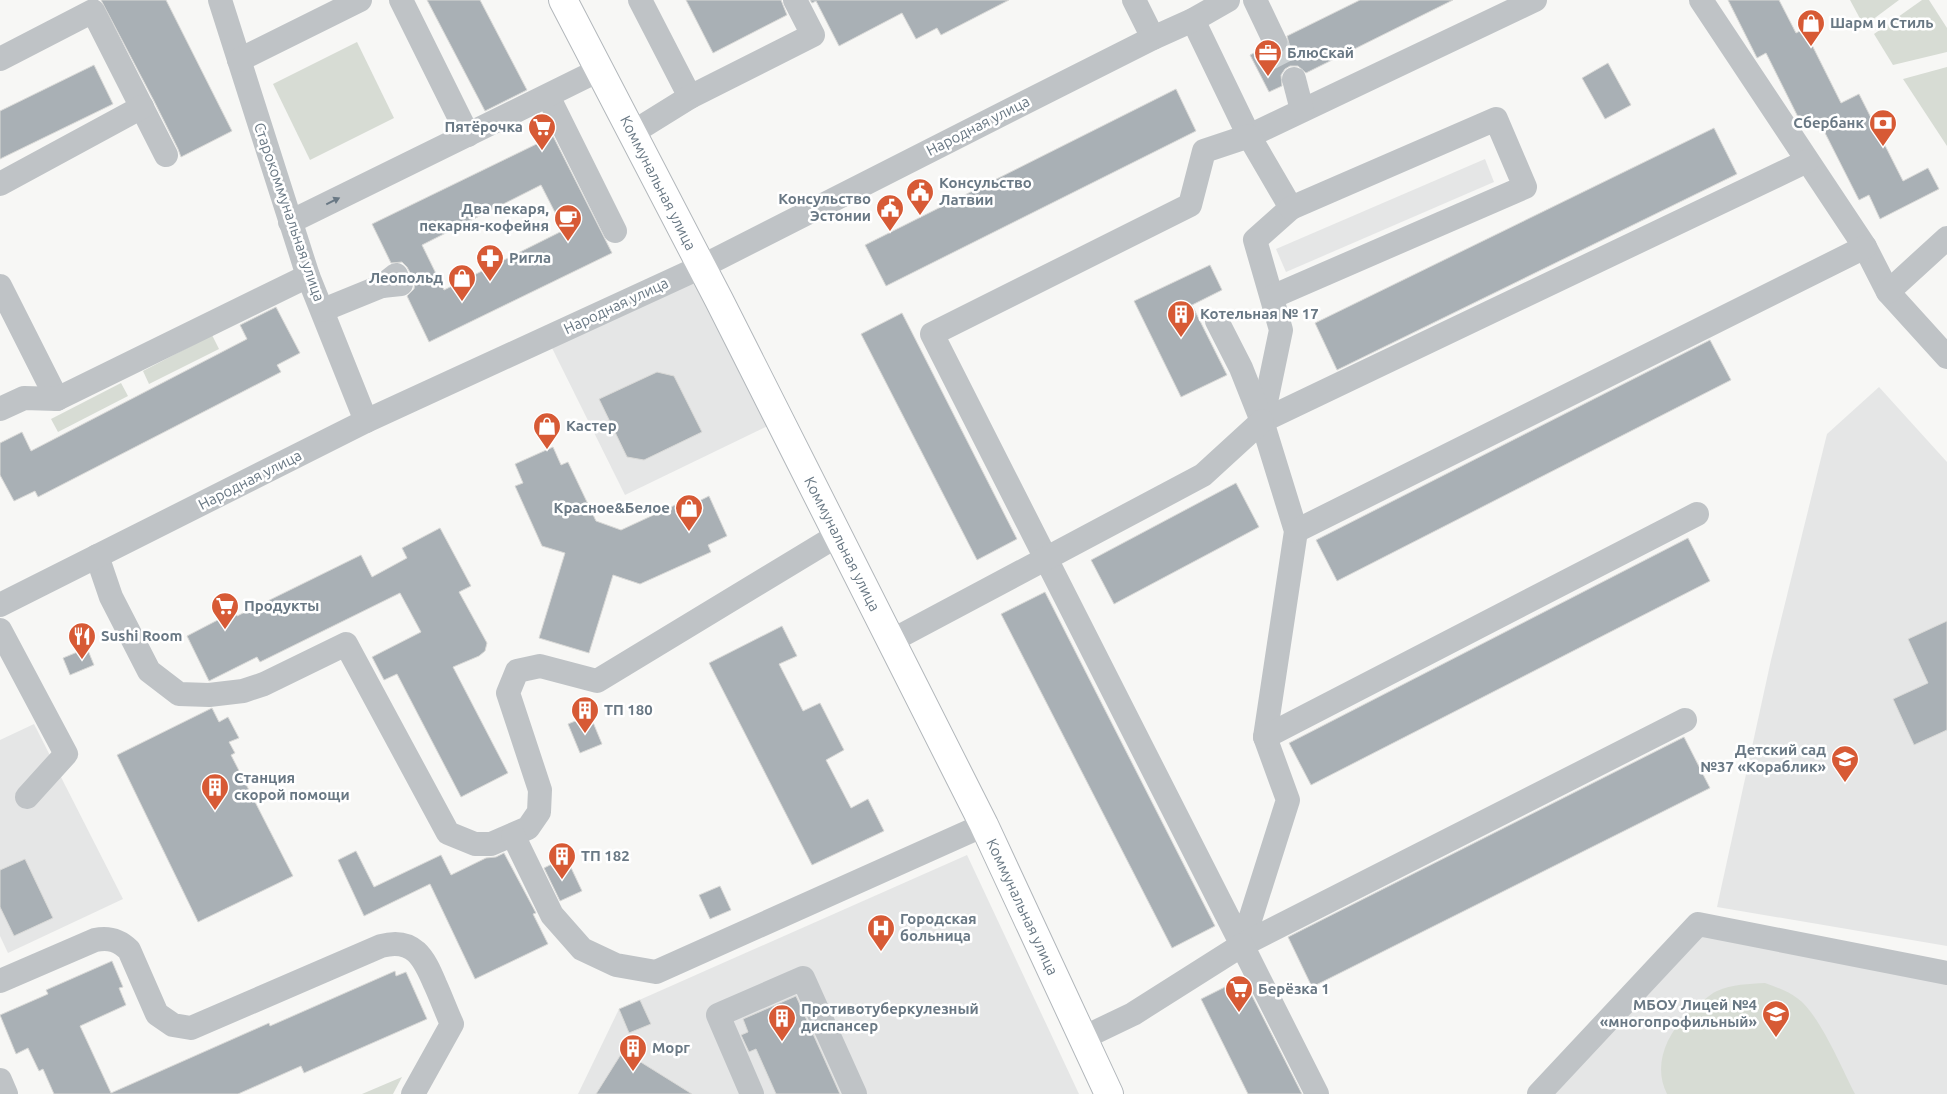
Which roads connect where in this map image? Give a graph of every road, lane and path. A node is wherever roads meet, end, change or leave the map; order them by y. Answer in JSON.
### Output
{"nodes":[{"id":1,"x":220,"y":0,"type":"edge"},
{"id":2,"x":360,"y":0,"type":"edge"},
{"id":3,"x":401,"y":0,"type":"edge"},
{"id":4,"x":563,"y":0,"type":"edge"},
{"id":5,"x":640,"y":0,"type":"edge"},
{"id":6,"x":796,"y":0,"type":"edge"},
{"id":7,"x":1134,"y":0,"type":"edge"},
{"id":8,"x":1228,"y":0,"type":"edge"},
{"id":9,"x":1255,"y":0,"type":"edge"},
{"id":10,"x":1535,"y":0,"type":"edge"},
{"id":11,"x":1701,"y":0,"type":"edge"},
{"id":12,"x":1193,"y":20,"type":"junction"},
{"id":13,"x":1153,"y":38,"type":"junction"},
{"id":14,"x":1275,"y":42,"type":"tunnel mouth"},
{"id":15,"x":0,"y":59,"type":"edge"},
{"id":16,"x":239,"y":60,"type":"junction"},
{"id":17,"x":599,"y":70,"type":"junction"},
{"id":18,"x":1294,"y":79,"type":"tunnel mouth"},
{"id":19,"x":548,"y":96,"type":"junction"},
{"id":20,"x":690,"y":97,"type":"junction"},
{"id":21,"x":142,"y":107,"type":"junction"},
{"id":22,"x":1302,"y":110,"type":"junction"},
{"id":23,"x":632,"y":133,"type":"junction"},
{"id":24,"x":468,"y":135,"type":"junction"},
{"id":25,"x":1249,"y":136,"type":"junction"},
{"id":26,"x":166,"y":155,"type":"dead end"},
{"id":27,"x":1807,"y":161,"type":"junction"},
{"id":28,"x":0,"y":184,"type":"edge"},
{"id":29,"x":1291,"y":208,"type":"junction"},
{"id":30,"x":290,"y":222,"type":"junction"},
{"id":31,"x":615,"y":231,"type":"dead end"},
{"id":32,"x":1947,"y":238,"type":"edge"},
{"id":33,"x":1865,"y":247,"type":"junction"},
{"id":34,"x":701,"y":267,"type":"junction"},
{"id":35,"x":308,"y":276,"type":"junction"},
{"id":36,"x":393,"y":282,"type":"dead end"},
{"id":37,"x":0,"y":286,"type":"edge"},
{"id":38,"x":1888,"y":292,"type":"junction"},
{"id":39,"x":1272,"y":297,"type":"junction"},
{"id":40,"x":323,"y":310,"type":"junction"},
{"id":41,"x":1217,"y":321,"type":"dead end"},
{"id":42,"x":1947,"y":357,"type":"edge"},
{"id":43,"x":56,"y":399,"type":"junction"},
{"id":44,"x":0,"y":409,"type":"edge"},
{"id":45,"x":366,"y":421,"type":"junction"},
{"id":46,"x":1262,"y":421,"type":"junction"},
{"id":47,"x":1696,"y":514,"type":"dead end"},
{"id":48,"x":1296,"y":531,"type":"junction"},
{"id":49,"x":838,"y":535,"type":"junction"},
{"id":50,"x":97,"y":556,"type":"junction"},
{"id":51,"x":1046,"y":558,"type":"junction"},
{"id":52,"x":0,"y":605,"type":"edge"},
{"id":53,"x":0,"y":630,"type":"edge"},
{"id":54,"x":891,"y":641,"type":"junction"},
{"id":55,"x":1685,"y":720,"type":"dead end"},
{"id":56,"x":1265,"y":737,"type":"junction"},
{"id":57,"x":27,"y":797,"type":"dead end"},
{"id":58,"x":984,"y":825,"type":"junction"},
{"id":59,"x":513,"y":836,"type":"junction"},
{"id":60,"x":1242,"y":945,"type":"junction"},
{"id":61,"x":1947,"y":973,"type":"edge"},
{"id":62,"x":0,"y":981,"type":"edge"},
{"id":63,"x":1083,"y":1038,"type":"junction"},
{"id":64,"x":0,"y":1080,"type":"edge"},
{"id":65,"x":6,"y":1094,"type":"edge"},
{"id":66,"x":413,"y":1094,"type":"edge"},
{"id":67,"x":752,"y":1094,"type":"edge"},
{"id":68,"x":855,"y":1094,"type":"edge"},
{"id":69,"x":1109,"y":1094,"type":"edge"},
{"id":70,"x":1317,"y":1094,"type":"edge"},
{"id":71,"x":1539,"y":1094,"type":"edge"}],
"edges":[{"from":1,"to":16,"type":"street","name":"Старокоммунальная улица"},
{"from":2,"to":16,"type":"street"},
{"from":3,"to":24,"type":"street"},
{"from":4,"to":17,"type":"main road","name":"Коммунальная улица"},
{"from":5,"to":20,"type":"street"},
{"from":6,"to":20,"type":"street"},
{"from":7,"to":13,"type":"street"},
{"from":8,"to":12,"type":"street","name":"Народная улица"},
{"from":9,"to":14,"type":"street"},
{"from":10,"to":22,"type":"street"},
{"from":11,"to":27,"type":"street"},
{"from":12,"to":13,"type":"street","name":"Народная улица"},
{"from":12,"to":25,"type":"street"},
{"from":13,"to":34,"type":"street","name":"Народная улица"},
{"from":15,"to":21,"type":"street"},
{"from":16,"to":30,"type":"street","name":"Старокоммунальная улица"},
{"from":17,"to":19,"type":"street"},
{"from":17,"to":23,"type":"main road","name":"Коммунальная улица"},
{"from":18,"to":22,"type":"street"},
{"from":19,"to":24,"type":"street"},
{"from":19,"to":31,"type":"street"},
{"from":20,"to":23,"type":"street"},
{"from":21,"to":26,"type":"street"},
{"from":21,"to":28,"type":"street"},
{"from":22,"to":25,"type":"street"},
{"from":23,"to":34,"type":"main road","name":"Коммунальная улица"},
{"from":30,"to":24,"type":"street","one_way":true},
{"from":25,"to":29,"type":"street"},
{"from":25,"to":51,"type":"street"},
{"from":27,"to":33,"type":"street"},
{"from":27,"to":46,"type":"street"},
{"from":29,"to":39,"type":"street"},
{"from":29,"to":39,"type":"street"},
{"from":30,"to":35,"type":"street","name":"Старокоммунальная улица"},
{"from":32,"to":38,"type":"street"},
{"from":33,"to":38,"type":"street"},
{"from":33,"to":48,"type":"street"},
{"from":34,"to":45,"type":"street","name":"Народная улица"},
{"from":34,"to":49,"type":"main road","name":"Коммунальная улица"},
{"from":35,"to":40,"type":"street","name":"Старокоммунальная улица"},
{"from":35,"to":43,"type":"street"},
{"from":36,"to":40,"type":"street"},
{"from":37,"to":43,"type":"street"},
{"from":38,"to":42,"type":"street"},
{"from":39,"to":46,"type":"street"},
{"from":40,"to":45,"type":"street","name":"Старокоммунальная улица"},
{"from":41,"to":46,"type":"street"},
{"from":43,"to":44,"type":"street"},
{"from":45,"to":50,"type":"street","name":"Народная улица"},
{"from":46,"to":48,"type":"street"},
{"from":46,"to":51,"type":"street"},
{"from":47,"to":56,"type":"street"},
{"from":48,"to":56,"type":"street"},
{"from":49,"to":54,"type":"main road","name":"Коммунальная улица"},
{"from":49,"to":59,"type":"street"},
{"from":50,"to":52,"type":"street","name":"Народная улица"},
{"from":50,"to":59,"type":"street"},
{"from":51,"to":54,"type":"street"},
{"from":51,"to":60,"type":"street"},
{"from":53,"to":57,"type":"street"},
{"from":54,"to":58,"type":"main road","name":"Коммунальная улица"},
{"from":55,"to":60,"type":"street"},
{"from":56,"to":60,"type":"street"},
{"from":58,"to":59,"type":"street"},
{"from":58,"to":63,"type":"main road","name":"Коммунальная улица"},
{"from":60,"to":63,"type":"street"},
{"from":60,"to":70,"type":"street"},
{"from":61,"to":71,"type":"street"},
{"from":62,"to":66,"type":"street"},
{"from":63,"to":69,"type":"main road","name":"Коммунальная улица"},
{"from":64,"to":65,"type":"street"},
{"from":67,"to":68,"type":"street"}]}
